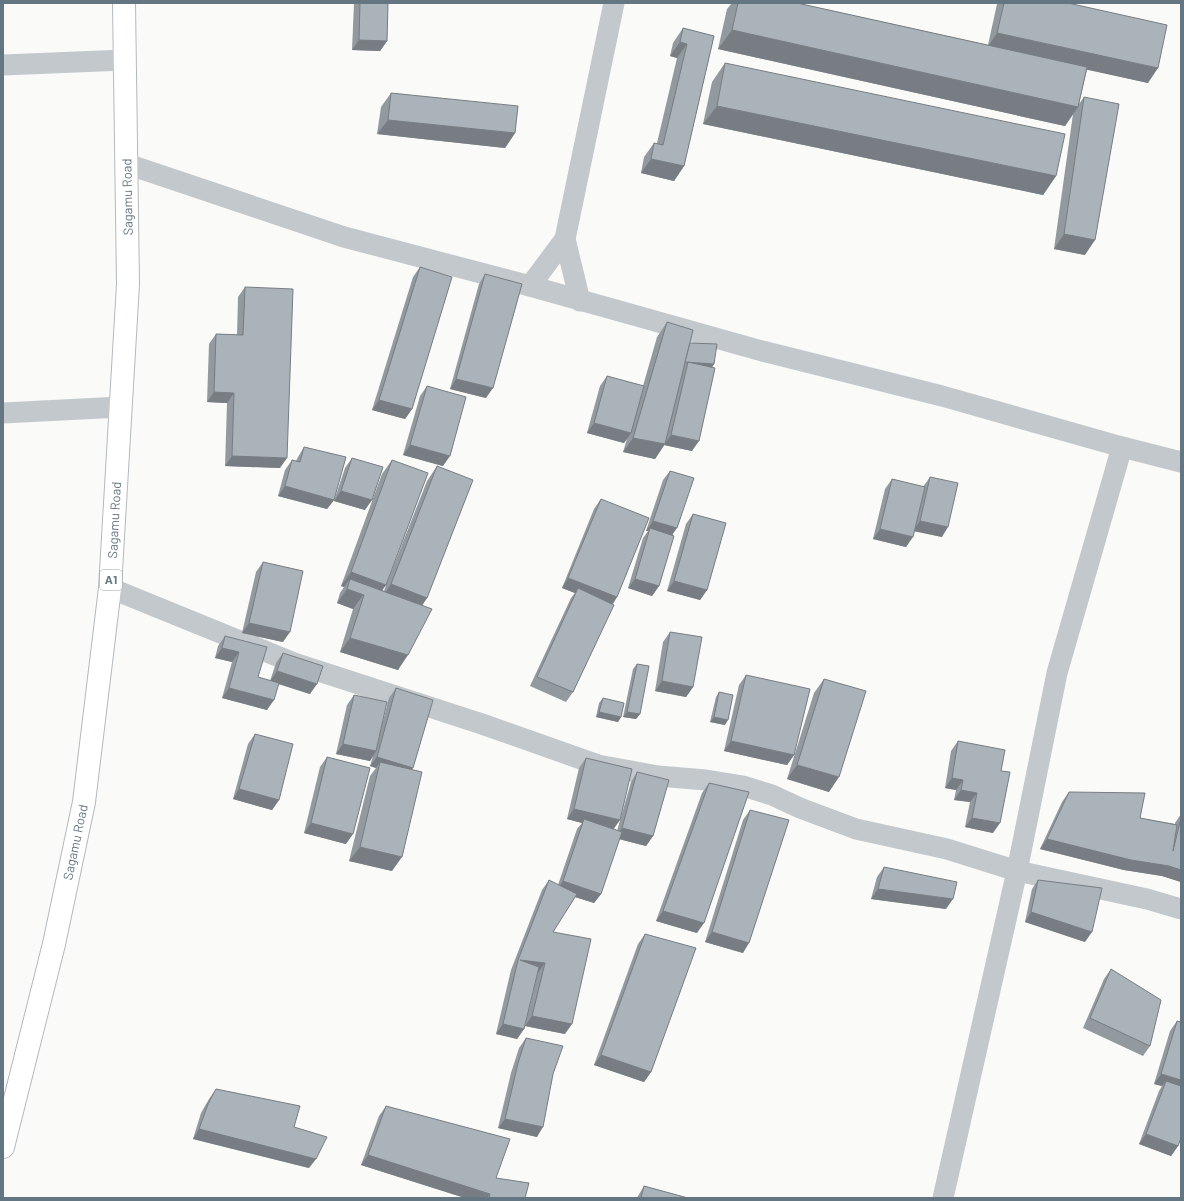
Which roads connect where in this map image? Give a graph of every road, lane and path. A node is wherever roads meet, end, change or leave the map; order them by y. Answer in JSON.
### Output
{"nodes":[{"id":1,"x":124,"y":3,"type":"edge"},
{"id":2,"x":614,"y":3,"type":"edge"},
{"id":3,"x":125,"y":60,"type":"junction"},
{"id":4,"x":3,"y":66,"type":"edge"},
{"id":5,"x":127,"y":164,"type":"junction"},
{"id":6,"x":565,"y":239,"type":"junction"},
{"id":7,"x":530,"y":286,"type":"junction"},
{"id":8,"x":580,"y":301,"type":"junction"},
{"id":9,"x":120,"y":407,"type":"junction"},
{"id":10,"x":3,"y":413,"type":"edge"},
{"id":11,"x":1122,"y":447,"type":"junction"},
{"id":12,"x":1181,"y":462,"type":"edge"},
{"id":13,"x":110,"y":588,"type":"junction"},
{"id":14,"x":1017,"y":871,"type":"junction"},
{"id":15,"x":1181,"y":909,"type":"edge"},
{"id":16,"x":3,"y":1147,"type":"edge"},
{"id":17,"x":943,"y":1198,"type":"edge"}],
"edges":[{"from":1,"to":3,"type":"highway","name":"Sagamu Road","number":"A1"},
{"from":2,"to":6,"type":"street"},
{"from":3,"to":4,"type":"street"},
{"from":3,"to":5,"type":"highway","name":"Sagamu Road","number":"A1"},
{"from":5,"to":7,"type":"street"},
{"from":5,"to":9,"type":"highway","name":"Sagamu Road","number":"A1"},
{"from":6,"to":7,"type":"street"},
{"from":6,"to":8,"type":"street"},
{"from":7,"to":8,"type":"street"},
{"from":8,"to":11,"type":"street"},
{"from":9,"to":10,"type":"street"},
{"from":9,"to":13,"type":"highway","name":"Sagamu Road","number":"A1"},
{"from":11,"to":12,"type":"street"},
{"from":11,"to":14,"type":"street"},
{"from":13,"to":14,"type":"street"},
{"from":13,"to":16,"type":"highway","name":"Sagamu Road","number":"A1"},
{"from":14,"to":15,"type":"street"},
{"from":14,"to":17,"type":"street"}]}
